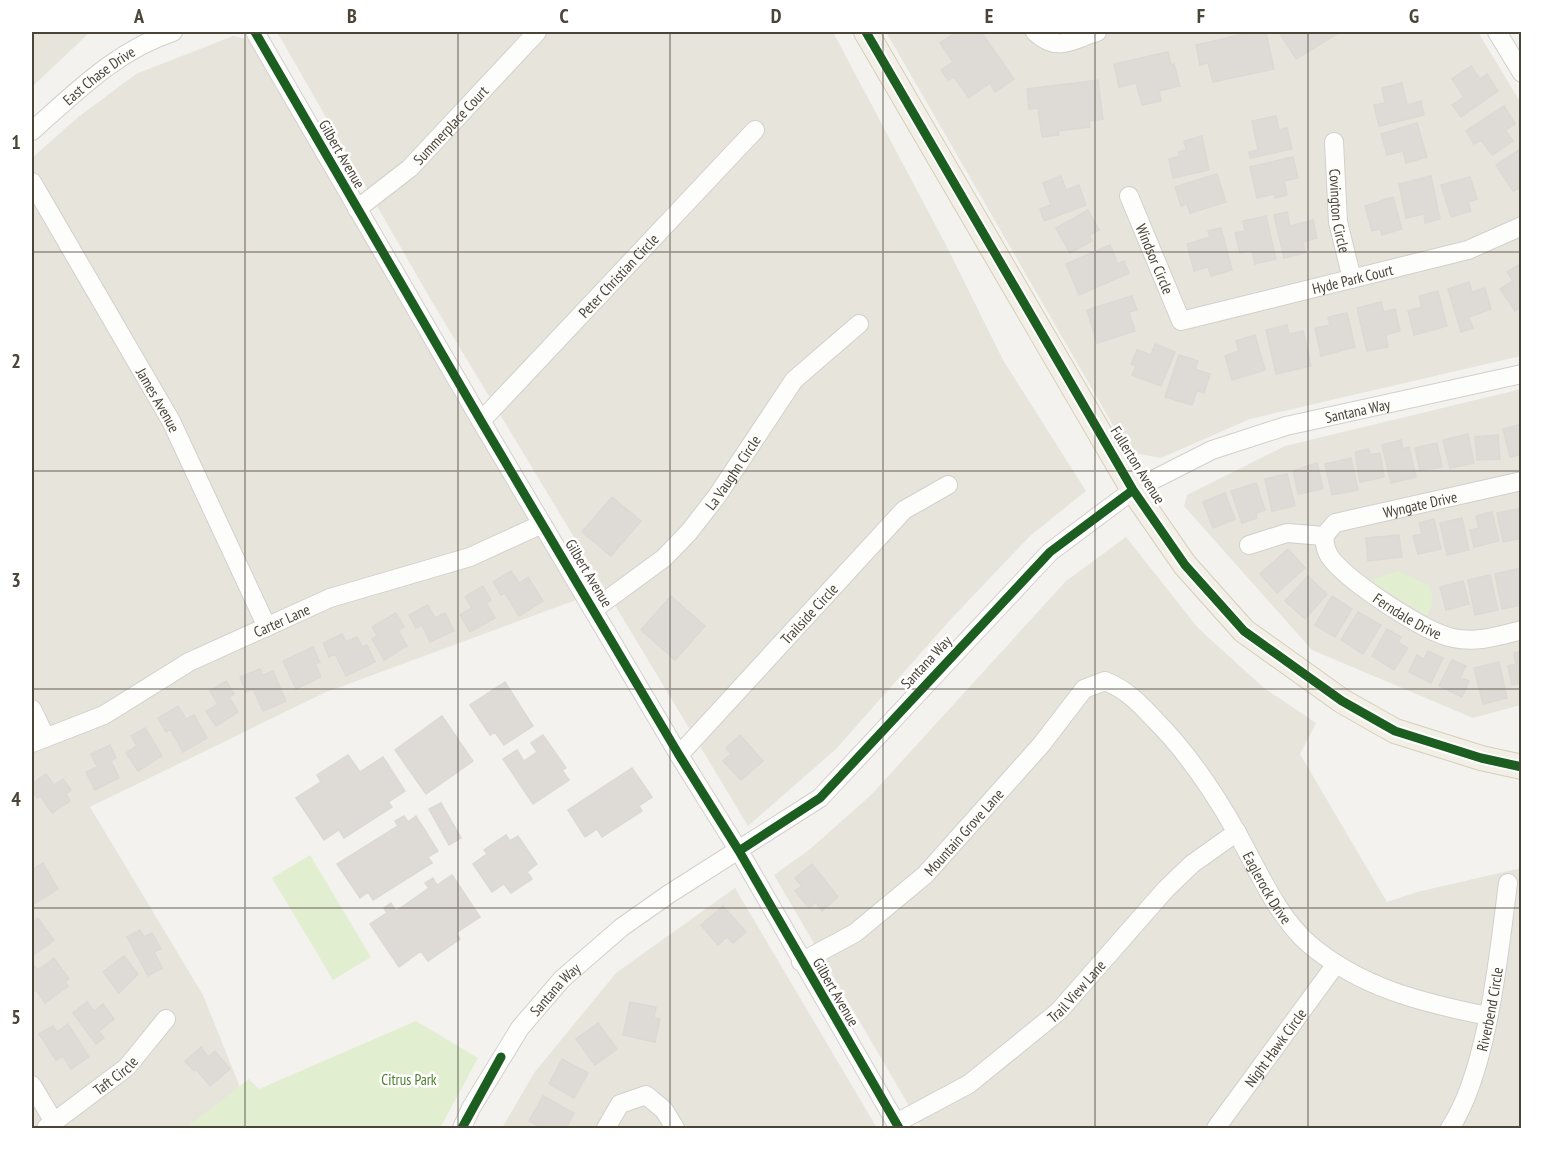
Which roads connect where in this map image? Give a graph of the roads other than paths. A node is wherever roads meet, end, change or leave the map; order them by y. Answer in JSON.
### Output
{"nodes":[{"id":1,"x":173,"y":32,"type":"edge"},
{"id":2,"x":255,"y":32,"type":"edge"},
{"id":3,"x":537,"y":32,"type":"edge"},
{"id":4,"x":866,"y":32,"type":"edge"},
{"id":5,"x":1035,"y":32,"type":"edge"},
{"id":6,"x":1098,"y":32,"type":"edge"},
{"id":7,"x":1497,"y":32,"type":"edge"},
{"id":8,"x":1521,"y":73,"type":"edge"},
{"id":9,"x":755,"y":130,"type":"dead end"},
{"id":10,"x":32,"y":131,"type":"edge"},
{"id":11,"x":1334,"y":142,"type":"dead end"},
{"id":12,"x":32,"y":182,"type":"edge"},
{"id":13,"x":1129,"y":196,"type":"dead end"},
{"id":14,"x":357,"y":209,"type":"junction"},
{"id":15,"x":1521,"y":226,"type":"edge"},
{"id":16,"x":1352,"y":279,"type":"junction"},
{"id":17,"x":1181,"y":321,"type":"joint"},
{"id":18,"x":859,"y":324,"type":"dead end"},
{"id":19,"x":1521,"y":374,"type":"edge"},
{"id":20,"x":481,"y":421,"type":"junction"},
{"id":21,"x":1521,"y":481,"type":"edge"},
{"id":22,"x":948,"y":485,"type":"dead end"},
{"id":23,"x":1133,"y":490,"type":"junction"},
{"id":24,"x":542,"y":524,"type":"junction"},
{"id":25,"x":1324,"y":536,"type":"junction"},
{"id":26,"x":1249,"y":545,"type":"dead end"},
{"id":27,"x":593,"y":610,"type":"junction"},
{"id":28,"x":267,"y":627,"type":"junction"},
{"id":29,"x":1521,"y":630,"type":"edge"},
{"id":30,"x":1105,"y":681,"type":"joint"},
{"id":31,"x":32,"y":709,"type":"edge"},
{"id":32,"x":38,"y":740,"type":"edge"},
{"id":33,"x":679,"y":755,"type":"junction"},
{"id":34,"x":1521,"y":766,"type":"edge"},
{"id":35,"x":1237,"y":832,"type":"junction"},
{"id":36,"x":739,"y":851,"type":"junction"},
{"id":37,"x":1508,"y":883,"type":"dead end"},
{"id":38,"x":801,"y":962,"type":"junction"},
{"id":39,"x":1336,"y":964,"type":"junction"},
{"id":40,"x":1488,"y":1016,"type":"junction"},
{"id":41,"x":166,"y":1019,"type":"dead end"},
{"id":42,"x":32,"y":1084,"type":"edge"},
{"id":43,"x":50,"y":1125,"type":"edge"},
{"id":44,"x":897,"y":1126,"type":"edge"},
{"id":45,"x":462,"y":1128,"type":"edge"},
{"id":46,"x":606,"y":1128,"type":"edge"},
{"id":47,"x":675,"y":1128,"type":"edge"},
{"id":48,"x":1216,"y":1128,"type":"edge"},
{"id":49,"x":1450,"y":1128,"type":"edge"}],
"edges":[{"from":1,"to":10,"type":"street","name":"East Chase Drive"},
{"from":2,"to":14,"type":"street","name":"Gilbert Avenue"},
{"from":3,"to":14,"type":"street","name":"Summerplace Court"},
{"from":4,"to":23,"type":"main road","name":"Fullerton Avenue"},
{"from":5,"to":6,"type":"street"},
{"from":7,"to":8,"type":"street"},
{"from":9,"to":20,"type":"street","name":"Peter Christian Circle"},
{"from":11,"to":16,"type":"street","name":"Covington Circle"},
{"from":12,"to":28,"type":"street","name":"James Avenue"},
{"from":13,"to":17,"type":"street","name":"Windsor Circle"},
{"from":14,"to":20,"type":"street","name":"Gilbert Avenue"},
{"from":15,"to":16,"type":"street","name":"Hyde Park Court"},
{"from":16,"to":17,"type":"street","name":"Hyde Park Court"},
{"from":18,"to":27,"type":"street","name":"La Vaughn Circle"},
{"from":19,"to":23,"type":"street","name":"Santana Way"},
{"from":20,"to":24,"type":"street","name":"Gilbert Avenue"},
{"from":21,"to":25,"type":"street","name":"Wyngate Drive"},
{"from":22,"to":33,"type":"street","name":"Trailside Circle"},
{"from":23,"to":34,"type":"main road","name":"Fullerton Avenue"},
{"from":23,"to":36,"type":"street","name":"Santana Way"},
{"from":24,"to":27,"type":"street","name":"Gilbert Avenue"},
{"from":24,"to":28,"type":"street","name":"Carter Lane"},
{"from":25,"to":26,"type":"street"},
{"from":25,"to":29,"type":"street","name":"Ferndale Drive"},
{"from":27,"to":33,"type":"street","name":"Gilbert Avenue"},
{"from":28,"to":32,"type":"street","name":"Carter Lane"},
{"from":30,"to":35,"type":"street","name":"Eaglerock Drive"},
{"from":30,"to":38,"type":"street","name":"Mountain Grove Lane"},
{"from":31,"to":32,"type":"street"},
{"from":33,"to":36,"type":"street","name":"Gilbert Avenue"},
{"from":35,"to":39,"type":"street","name":"Eaglerock Drive"},
{"from":35,"to":44,"type":"street","name":"Trail View Lane"},
{"from":36,"to":38,"type":"street","name":"Gilbert Avenue"},
{"from":36,"to":45,"type":"street","name":"Santana Way"},
{"from":37,"to":40,"type":"street","name":"Riverbend Circle"},
{"from":38,"to":44,"type":"street","name":"Gilbert Avenue"},
{"from":39,"to":40,"type":"street","name":"Eaglerock Drive"},
{"from":39,"to":48,"type":"street","name":"Night Hawk Circle"},
{"from":40,"to":49,"type":"street","name":"Riverbend Circle"},
{"from":41,"to":43,"type":"street","name":"Taft Circle"},
{"from":42,"to":43,"type":"street"},
{"from":46,"to":47,"type":"street"}]}
